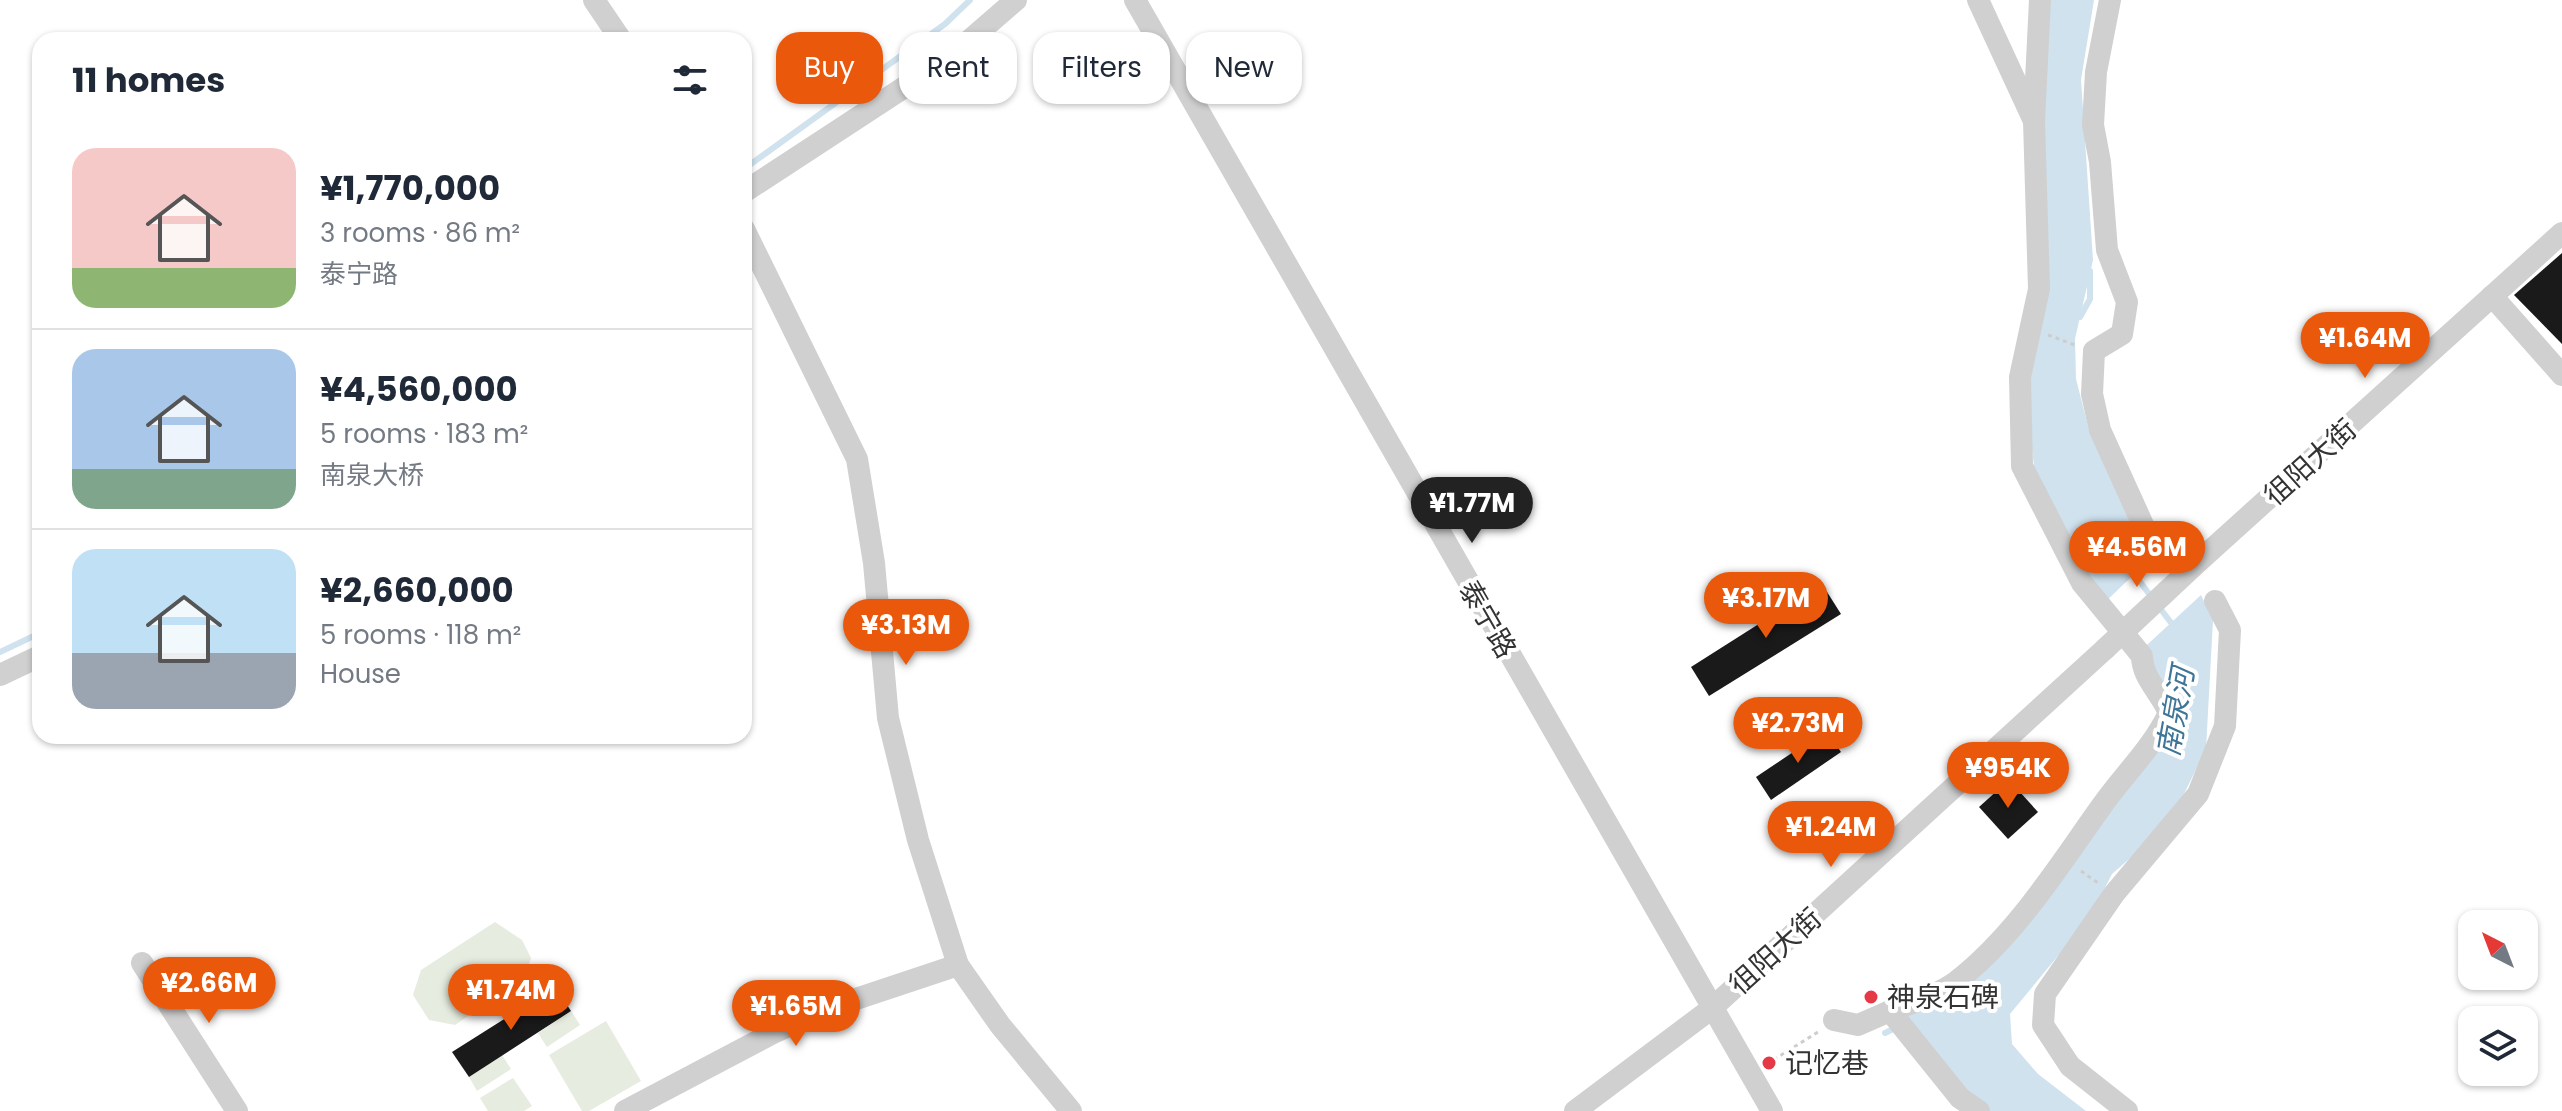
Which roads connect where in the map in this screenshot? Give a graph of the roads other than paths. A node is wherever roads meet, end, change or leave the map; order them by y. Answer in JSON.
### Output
{"nodes":[{"id":1,"x":594,"y":0,"type":"edge"},
{"id":2,"x":1135,"y":0,"type":"edge"},
{"id":3,"x":1978,"y":0,"type":"edge"},
{"id":4,"x":2040,"y":0,"type":"edge"},
{"id":5,"x":2110,"y":0,"type":"edge"},
{"id":6,"x":1011,"y":2,"type":"edge"},
{"id":7,"x":616,"y":32,"type":"edge"},
{"id":8,"x":2034,"y":121,"type":"junction"},
{"id":9,"x":752,"y":187,"type":"edge"},
{"id":10,"x":2562,"y":233,"type":"edge"},
{"id":11,"x":752,"y":245,"type":"edge"},
{"id":12,"x":2492,"y":296,"type":"junction"},
{"id":13,"x":2562,"y":375,"type":"edge"},
{"id":14,"x":2144,"y":527,"type":"road end"},
{"id":15,"x":2215,"y":601,"type":"dead end"},
{"id":16,"x":32,"y":660,"type":"edge"},
{"id":17,"x":0,"y":675,"type":"edge"},
{"id":18,"x":142,"y":963,"type":"dead end"},
{"id":19,"x":958,"y":965,"type":"junction"},
{"id":20,"x":1711,"y":1009,"type":"junction"},
{"id":21,"x":1890,"y":1011,"type":"junction"},
{"id":22,"x":1826,"y":1026,"type":"road end"},
{"id":23,"x":237,"y":1111,"type":"edge"},
{"id":24,"x":625,"y":1111,"type":"edge"},
{"id":25,"x":1071,"y":1111,"type":"edge"},
{"id":26,"x":1575,"y":1111,"type":"edge"},
{"id":27,"x":1772,"y":1111,"type":"edge"},
{"id":28,"x":1979,"y":1111,"type":"edge"},
{"id":29,"x":2127,"y":1111,"type":"edge"}],
"edges":[{"from":1,"to":7,"type":"street"},
{"from":2,"to":20,"type":"street","name":"泰宁路"},
{"from":3,"to":8,"type":"street"},
{"from":4,"to":8,"type":"street"},
{"from":5,"to":14,"type":"street"},
{"from":6,"to":9,"type":"street"},
{"from":8,"to":21,"type":"street"},
{"from":10,"to":12,"type":"street","name":"徂阳大街"},
{"from":11,"to":19,"type":"street"},
{"from":12,"to":13,"type":"street"},
{"from":12,"to":20,"type":"street","name":"徂阳大街","bridge":true},
{"from":15,"to":29,"type":"street"},
{"from":16,"to":17,"type":"street"},
{"from":18,"to":23,"type":"street"},
{"from":19,"to":24,"type":"street"},
{"from":19,"to":25,"type":"street"},
{"from":20,"to":26,"type":"street","name":"徂阳大街"},
{"from":20,"to":27,"type":"street","name":"泰宁路"},
{"from":21,"to":22,"type":"street"},
{"from":21,"to":28,"type":"street"}]}
